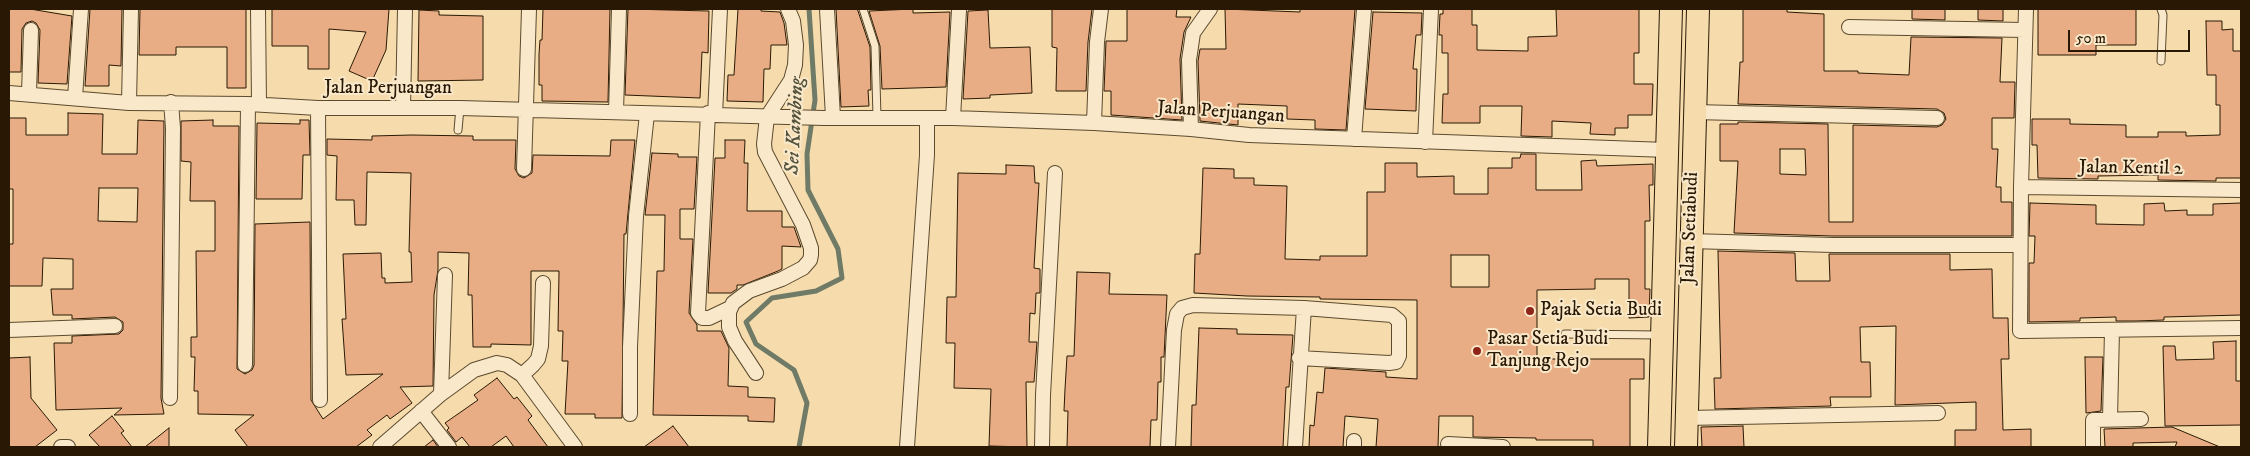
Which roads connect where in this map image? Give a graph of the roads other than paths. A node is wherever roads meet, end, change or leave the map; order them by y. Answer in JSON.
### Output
{"nodes":[{"id":1,"x":81,"y":9,"type":"edge"},
{"id":2,"x":131,"y":9,"type":"edge"},
{"id":3,"x":258,"y":9,"type":"edge"},
{"id":4,"x":405,"y":9,"type":"edge"},
{"id":5,"x":529,"y":9,"type":"edge"},
{"id":6,"x":619,"y":9,"type":"edge"},
{"id":7,"x":720,"y":9,"type":"edge"},
{"id":8,"x":788,"y":9,"type":"edge"},
{"id":9,"x":827,"y":9,"type":"edge"},
{"id":10,"x":863,"y":9,"type":"edge"},
{"id":11,"x":1101,"y":9,"type":"edge"},
{"id":12,"x":1210,"y":9,"type":"edge"},
{"id":13,"x":1364,"y":9,"type":"edge"},
{"id":14,"x":1432,"y":9,"type":"edge"},
{"id":15,"x":1671,"y":9,"type":"edge"},
{"id":16,"x":1698,"y":9,"type":"edge"},
{"id":17,"x":2026,"y":9,"type":"edge"},
{"id":18,"x":2161,"y":9,"type":"edge"},
{"id":19,"x":958,"y":10,"type":"edge"},
{"id":20,"x":1849,"y":27,"type":"dead end"},
{"id":21,"x":31,"y":30,"type":"dead end"},
{"id":22,"x":2025,"y":30,"type":"junction"},
{"id":23,"x":2161,"y":60,"type":"dead end"},
{"id":24,"x":9,"y":92,"type":"edge"},
{"id":25,"x":28,"y":93,"type":"junction"},
{"id":26,"x":75,"y":98,"type":"junction"},
{"id":27,"x":171,"y":102,"type":"junction"},
{"id":28,"x":129,"y":103,"type":"junction"},
{"id":29,"x":253,"y":104,"type":"junction"},
{"id":30,"x":318,"y":108,"type":"junction"},
{"id":31,"x":403,"y":108,"type":"junction"},
{"id":32,"x":460,"y":108,"type":"junction"},
{"id":33,"x":525,"y":111,"type":"junction"},
{"id":34,"x":616,"y":112,"type":"junction"},
{"id":35,"x":1694,"y":112,"type":"junction"},
{"id":36,"x":647,"y":114,"type":"junction"},
{"id":37,"x":712,"y":114,"type":"junction"},
{"id":38,"x":770,"y":117,"type":"junction"},
{"id":39,"x":877,"y":117,"type":"junction"},
{"id":40,"x":828,"y":118,"type":"junction"},
{"id":41,"x":953,"y":118,"type":"junction"},
{"id":42,"x":1937,"y":118,"type":"dead end"},
{"id":43,"x":927,"y":119,"type":"junction"},
{"id":44,"x":1094,"y":123,"type":"junction"},
{"id":45,"x":1191,"y":129,"type":"junction"},
{"id":46,"x":458,"y":130,"type":"dead end"},
{"id":47,"x":1354,"y":138,"type":"junction"},
{"id":48,"x":1425,"y":142,"type":"junction"},
{"id":49,"x":1667,"y":150,"type":"junction"},
{"id":50,"x":524,"y":169,"type":"dead end"},
{"id":51,"x":1055,"y":173,"type":"dead end"},
{"id":52,"x":2021,"y":187,"type":"junction"},
{"id":53,"x":2241,"y":190,"type":"edge"},
{"id":54,"x":1690,"y":241,"type":"junction"},
{"id":55,"x":2020,"y":246,"type":"junction"},
{"id":56,"x":445,"y":275,"type":"dead end"},
{"id":57,"x":543,"y":283,"type":"dead end"},
{"id":58,"x":730,"y":308,"type":"junction"},
{"id":59,"x":1304,"y":308,"type":"junction"},
{"id":60,"x":115,"y":326,"type":"dead end"},
{"id":61,"x":2241,"y":328,"type":"edge"},
{"id":62,"x":9,"y":330,"type":"edge"},
{"id":63,"x":2112,"y":330,"type":"junction"},
{"id":64,"x":1564,"y":334,"type":"dead end"},
{"id":65,"x":1663,"y":335,"type":"junction"},
{"id":66,"x":1299,"y":358,"type":"junction"},
{"id":67,"x":245,"y":365,"type":"dead end"},
{"id":68,"x":522,"y":374,"type":"junction"},
{"id":69,"x":756,"y":374,"type":"dead end"},
{"id":70,"x":440,"y":394,"type":"junction"},
{"id":71,"x":170,"y":398,"type":"dead end"},
{"id":72,"x":320,"y":400,"type":"dead end"},
{"id":73,"x":421,"y":410,"type":"junction"},
{"id":74,"x":1938,"y":413,"type":"dead end"},
{"id":75,"x":630,"y":414,"type":"dead end"},
{"id":76,"x":1687,"y":418,"type":"junction"},
{"id":77,"x":2110,"y":419,"type":"junction"},
{"id":78,"x":2141,"y":419,"type":"dead end"},
{"id":79,"x":1448,"y":444,"type":"dead end"},
{"id":80,"x":61,"y":447,"type":"edge"},
{"id":81,"x":68,"y":447,"type":"edge"},
{"id":82,"x":380,"y":447,"type":"edge"},
{"id":83,"x":449,"y":447,"type":"edge"},
{"id":84,"x":575,"y":447,"type":"edge"},
{"id":85,"x":907,"y":447,"type":"edge"},
{"id":86,"x":1042,"y":447,"type":"edge"},
{"id":87,"x":1168,"y":447,"type":"edge"},
{"id":88,"x":1295,"y":447,"type":"edge"},
{"id":89,"x":1503,"y":447,"type":"edge"},
{"id":90,"x":1659,"y":447,"type":"edge"},
{"id":91,"x":1686,"y":447,"type":"edge"},
{"id":92,"x":2093,"y":447,"type":"edge"}],
"edges":[{"from":1,"to":26,"type":"street"},
{"from":2,"to":28,"type":"street"},
{"from":3,"to":29,"type":"street"},
{"from":4,"to":31,"type":"street"},
{"from":5,"to":33,"type":"street"},
{"from":6,"to":34,"type":"street"},
{"from":7,"to":37,"type":"street"},
{"from":8,"to":38,"type":"street"},
{"from":9,"to":40,"type":"street"},
{"from":10,"to":39,"type":"lane"},
{"from":11,"to":44,"type":"street"},
{"from":12,"to":45,"type":"street"},
{"from":13,"to":47,"type":"street"},
{"from":14,"to":48,"type":"street"},
{"from":15,"to":49,"type":"main road","name":"Jalan Setiabudi"},
{"from":16,"to":35,"type":"main road","name":"Jalan Setiabudi"},
{"from":17,"to":22,"type":"street"},
{"from":18,"to":23,"type":"lane"},
{"from":19,"to":41,"type":"street"},
{"from":20,"to":22,"type":"street"},
{"from":21,"to":25,"type":"street"},
{"from":22,"to":52,"type":"street"},
{"from":24,"to":25,"type":"street","name":"Jalan Perjuangan"},
{"from":25,"to":26,"type":"street","name":"Jalan Perjuangan"},
{"from":26,"to":28,"type":"street","name":"Jalan Perjuangan"},
{"from":27,"to":28,"type":"street","name":"Jalan Perjuangan"},
{"from":27,"to":29,"type":"street","name":"Jalan Perjuangan"},
{"from":27,"to":71,"type":"street"},
{"from":29,"to":30,"type":"street","name":"Jalan Perjuangan"},
{"from":29,"to":67,"type":"street"},
{"from":30,"to":31,"type":"street","name":"Jalan Perjuangan"},
{"from":30,"to":72,"type":"street"},
{"from":31,"to":32,"type":"street","name":"Jalan Perjuangan"},
{"from":32,"to":33,"type":"street","name":"Jalan Perjuangan"},
{"from":32,"to":46,"type":"lane"},
{"from":33,"to":34,"type":"street","name":"Jalan Perjuangan"},
{"from":33,"to":50,"type":"street"},
{"from":34,"to":36,"type":"street","name":"Jalan Perjuangan"},
{"from":35,"to":42,"type":"street"},
{"from":35,"to":54,"type":"main road","name":"Jalan Setiabudi"},
{"from":36,"to":37,"type":"street","name":"Jalan Perjuangan"},
{"from":36,"to":75,"type":"street"},
{"from":37,"to":38,"type":"street","name":"Jalan Perjuangan"},
{"from":37,"to":58,"type":"street"},
{"from":38,"to":40,"type":"street","name":"Jalan Perjuangan"},
{"from":38,"to":58,"type":"street"},
{"from":39,"to":40,"type":"street","name":"Jalan Perjuangan"},
{"from":39,"to":43,"type":"street","name":"Jalan Perjuangan"},
{"from":41,"to":43,"type":"street","name":"Jalan Perjuangan"},
{"from":41,"to":44,"type":"street","name":"Jalan Perjuangan"},
{"from":43,"to":85,"type":"street"},
{"from":44,"to":45,"type":"street","name":"Jalan Perjuangan"},
{"from":45,"to":47,"type":"street","name":"Jalan Perjuangan"},
{"from":47,"to":48,"type":"street","name":"Jalan Perjuangan"},
{"from":48,"to":49,"type":"street","name":"Jalan Perjuangan"},
{"from":49,"to":65,"type":"main road","name":"Jalan Setiabudi"},
{"from":51,"to":86,"type":"street"},
{"from":52,"to":53,"type":"street","name":"Jalan Kentil 2"},
{"from":52,"to":55,"type":"street"},
{"from":54,"to":55,"type":"street"},
{"from":54,"to":76,"type":"main road","name":"Jalan Setiabudi"},
{"from":55,"to":63,"type":"street"},
{"from":56,"to":70,"type":"street"},
{"from":57,"to":68,"type":"street"},
{"from":58,"to":69,"type":"street"},
{"from":59,"to":66,"type":"street"},
{"from":59,"to":66,"type":"street"},
{"from":59,"to":87,"type":"street"},
{"from":60,"to":62,"type":"street"},
{"from":61,"to":63,"type":"street"},
{"from":63,"to":77,"type":"street"},
{"from":64,"to":65,"type":"lane"},
{"from":65,"to":90,"type":"main road","name":"Jalan Setiabudi"},
{"from":66,"to":88,"type":"street"},
{"from":68,"to":70,"type":"street"},
{"from":68,"to":84,"type":"street"},
{"from":70,"to":73,"type":"street"},
{"from":73,"to":82,"type":"street"},
{"from":73,"to":83,"type":"street"},
{"from":74,"to":76,"type":"street"},
{"from":76,"to":91,"type":"main road","name":"Jalan Setiabudi"},
{"from":77,"to":78,"type":"street"},
{"from":77,"to":92,"type":"street"},
{"from":79,"to":89,"type":"street"},
{"from":80,"to":81,"type":"street"}]}
